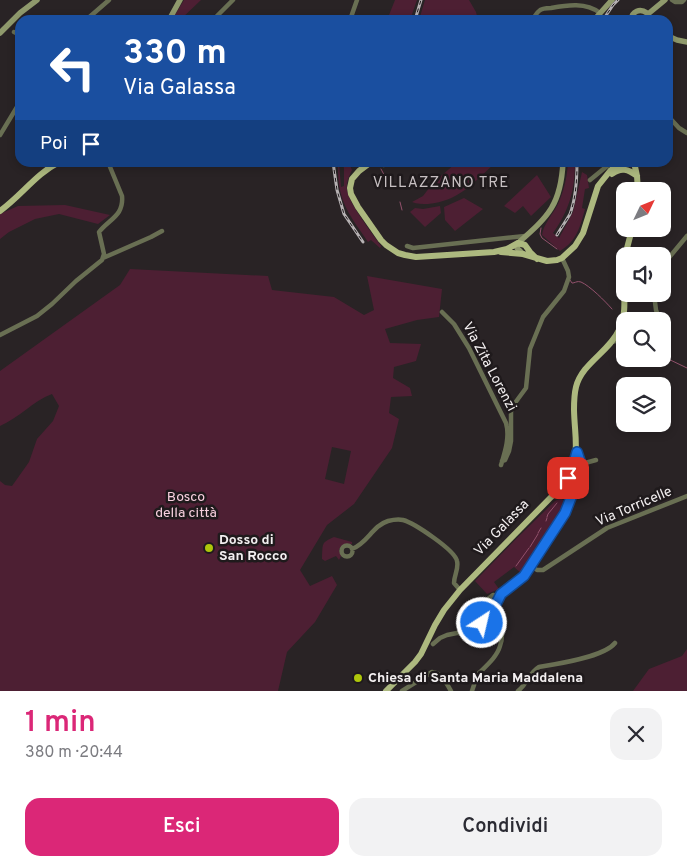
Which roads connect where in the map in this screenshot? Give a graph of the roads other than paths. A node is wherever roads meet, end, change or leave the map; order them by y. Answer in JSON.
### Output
{"nodes":[{"id":1,"x":37,"y":0,"type":"edge"},
{"id":2,"x":109,"y":0,"type":"edge"},
{"id":3,"x":180,"y":0,"type":"edge"},
{"id":4,"x":233,"y":0,"type":"edge"},
{"id":5,"x":357,"y":0,"type":"edge"},
{"id":6,"x":566,"y":0,"type":"edge"},
{"id":7,"x":612,"y":0,"type":"edge"},
{"id":8,"x":665,"y":0,"type":"edge"},
{"id":9,"x":672,"y":0,"type":"edge"},
{"id":10,"x":684,"y":0,"type":"edge"},
{"id":11,"x":570,"y":5,"type":"junction"},
{"id":12,"x":600,"y":13,"type":"joint"},
{"id":13,"x":18,"y":15,"type":"edge"},
{"id":14,"x":92,"y":15,"type":"edge"},
{"id":15,"x":172,"y":15,"type":"edge"},
{"id":16,"x":218,"y":15,"type":"edge"},
{"id":17,"x":352,"y":15,"type":"edge"},
{"id":18,"x":535,"y":15,"type":"edge"},
{"id":19,"x":633,"y":15,"type":"edge"},
{"id":20,"x":647,"y":15,"type":"edge"},
{"id":21,"x":651,"y":15,"type":"edge"},
{"id":22,"x":15,"y":18,"type":"edge"},
{"id":23,"x":0,"y":33,"type":"edge"},
{"id":24,"x":673,"y":38,"type":"edge"},
{"id":25,"x":687,"y":42,"type":"edge"},
{"id":26,"x":15,"y":110,"type":"edge"},
{"id":27,"x":673,"y":121,"type":"edge"},
{"id":28,"x":687,"y":134,"type":"edge"},
{"id":29,"x":0,"y":136,"type":"edge"},
{"id":30,"x":52,"y":167,"type":"edge"},
{"id":31,"x":110,"y":167,"type":"edge"},
{"id":32,"x":364,"y":167,"type":"edge"},
{"id":33,"x":563,"y":167,"type":"edge"},
{"id":34,"x":614,"y":167,"type":"edge"},
{"id":35,"x":618,"y":167,"type":"edge"},
{"id":36,"x":624,"y":167,"type":"edge"},
{"id":37,"x":635,"y":167,"type":"edge"},
{"id":38,"x":637,"y":176,"type":"junction"},
{"id":39,"x":590,"y":180,"type":"dead end"},
{"id":40,"x":637,"y":182,"type":"edge"},
{"id":41,"x":0,"y":211,"type":"edge"},
{"id":42,"x":162,"y":231,"type":"dead end"},
{"id":43,"x":526,"y":235,"type":"junction"},
{"id":44,"x":687,"y":236,"type":"edge"},
{"id":45,"x":518,"y":243,"type":"junction"},
{"id":46,"x":443,"y":245,"type":"junction"},
{"id":47,"x":407,"y":246,"type":"dead end"},
{"id":48,"x":527,"y":246,"type":"junction"},
{"id":49,"x":494,"y":252,"type":"junction"},
{"id":50,"x":523,"y":254,"type":"junction"},
{"id":51,"x":444,"y":255,"type":"junction"},
{"id":52,"x":671,"y":255,"type":"edge"},
{"id":53,"x":103,"y":258,"type":"junction"},
{"id":54,"x":562,"y":258,"type":"junction"},
{"id":55,"x":537,"y":259,"type":"junction"},
{"id":56,"x":442,"y":312,"type":"dead end"},
{"id":57,"x":0,"y":335,"type":"edge"},
{"id":58,"x":616,"y":337,"type":"edge"},
{"id":59,"x":616,"y":340,"type":"edge"},
{"id":60,"x":611,"y":342,"type":"junction"},
{"id":61,"x":577,"y":452,"type":"junction"},
{"id":62,"x":596,"y":460,"type":"dead end"},
{"id":63,"x":585,"y":464,"type":"junction"},
{"id":64,"x":579,"y":477,"type":"junction"},
{"id":65,"x":558,"y":490,"type":"junction"},
{"id":66,"x":565,"y":494,"type":"junction"},
{"id":67,"x":687,"y":496,"type":"edge"},
{"id":68,"x":559,"y":523,"type":"junction"},
{"id":69,"x":352,"y":549,"type":"dead end"},
{"id":70,"x":531,"y":566,"type":"junction"},
{"id":71,"x":540,"y":571,"type":"junction"},
{"id":72,"x":524,"y":576,"type":"junction"},
{"id":73,"x":460,"y":590,"type":"junction"},
{"id":74,"x":500,"y":596,"type":"junction"},
{"id":75,"x":496,"y":604,"type":"junction"},
{"id":76,"x":615,"y":643,"type":"dead end"},
{"id":77,"x":433,"y":644,"type":"dead end"},
{"id":78,"x":386,"y":691,"type":"edge"},
{"id":79,"x":402,"y":691,"type":"edge"},
{"id":80,"x":451,"y":691,"type":"edge"},
{"id":81,"x":472,"y":691,"type":"edge"},
{"id":82,"x":518,"y":691,"type":"edge"}],
"edges":[{"from":1,"to":13,"type":"main road"},
{"from":2,"to":14,"type":"street"},
{"from":3,"to":15,"type":"main road"},
{"from":4,"to":16,"type":"street"},
{"from":5,"to":17,"type":"street"},
{"from":6,"to":11,"type":"street"},
{"from":7,"to":12,"type":"main road"},
{"from":8,"to":21,"type":"main road"},
{"from":9,"to":10,"type":"street"},
{"from":11,"to":12,"type":"street"},
{"from":11,"to":18,"type":"street"},
{"from":19,"to":20,"type":"main road"},
{"from":22,"to":23,"type":"main road"},
{"from":24,"to":25,"type":"main road"},
{"from":26,"to":29,"type":"street"},
{"from":27,"to":28,"type":"street"},
{"from":30,"to":41,"type":"main road"},
{"from":31,"to":53,"type":"street"},
{"from":32,"to":51,"type":"main road"},
{"from":33,"to":43,"type":"main road"},
{"from":34,"to":39,"type":"street"},
{"from":35,"to":54,"type":"main road"},
{"from":36,"to":38,"type":"main road"},
{"from":37,"to":38,"type":"main road"},
{"from":38,"to":40,"type":"main road"},
{"from":42,"to":53,"type":"street"},
{"from":43,"to":45,"type":"main road"},
{"from":43,"to":46,"type":"street"},
{"from":43,"to":48,"type":"main road"},
{"from":44,"to":52,"type":"street"},
{"from":45,"to":48,"type":"main road"},
{"from":45,"to":49,"type":"main road"},
{"from":45,"to":50,"type":"main road"},
{"from":46,"to":47,"type":"street"},
{"from":46,"to":51,"type":"street"},
{"from":48,"to":55,"type":"main road"},
{"from":49,"to":50,"type":"main road"},
{"from":49,"to":51,"type":"main road"},
{"from":50,"to":55,"type":"main road"},
{"from":53,"to":57,"type":"street"},
{"from":54,"to":55,"type":"main road"},
{"from":54,"to":56,"type":"street","name":"Via Zita Lorenzi"},
{"from":58,"to":60,"type":"main road","name":"Via Galassa"},
{"from":59,"to":60,"type":"street"},
{"from":60,"to":61,"type":"main road","name":"Via Galassa"},
{"from":61,"to":63,"type":"street"},
{"from":61,"to":65,"type":"main road","name":"Via Galassa"},
{"from":62,"to":63,"type":"street"},
{"from":63,"to":64,"type":"street"},
{"from":64,"to":66,"type":"street"},
{"from":64,"to":68,"type":"street"},
{"from":65,"to":66,"type":"street"},
{"from":65,"to":73,"type":"main road","name":"Via Galassa"},
{"from":66,"to":68,"type":"street"},
{"from":67,"to":71,"type":"street","name":"Via Torricelle"},
{"from":68,"to":70,"type":"street"},
{"from":69,"to":73,"type":"street"},
{"from":70,"to":71,"type":"street"},
{"from":70,"to":72,"type":"street"},
{"from":71,"to":72,"type":"street","name":"Via Torricelle"},
{"from":72,"to":74,"type":"street"},
{"from":73,"to":78,"type":"main road","name":"Via Galassa"},
{"from":74,"to":75,"type":"street"},
{"from":74,"to":75,"type":"street"},
{"from":75,"to":77,"type":"street"},
{"from":75,"to":81,"type":"street"},
{"from":76,"to":82,"type":"street"},
{"from":79,"to":80,"type":"street"}]}
